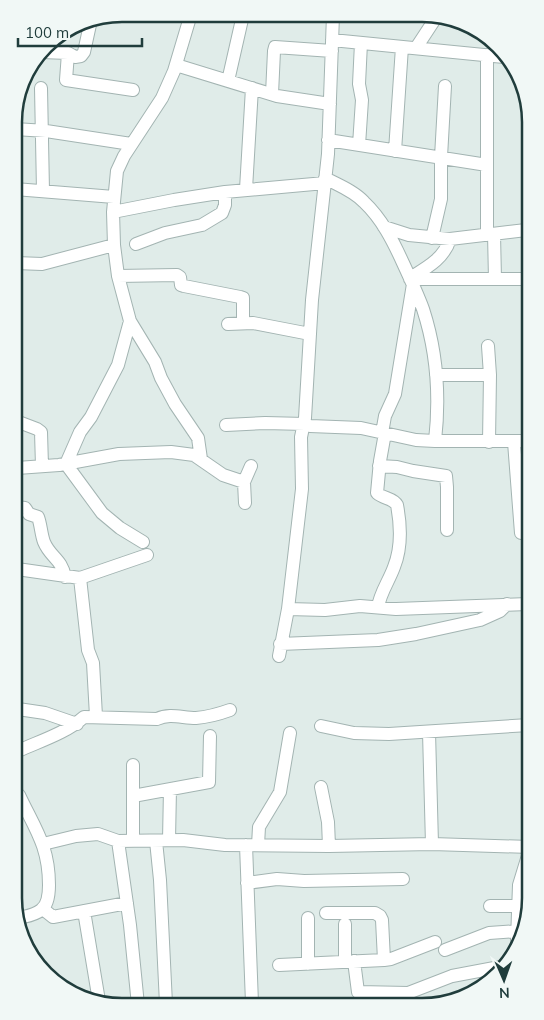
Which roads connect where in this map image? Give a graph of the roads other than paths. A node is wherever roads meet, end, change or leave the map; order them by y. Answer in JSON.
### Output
{"nodes":[{"id":1,"x":333,"y":22,"type":"edge"},
{"id":2,"x":188,"y":23,"type":"edge"},
{"id":3,"x":241,"y":23,"type":"edge"},
{"id":4,"x":432,"y":23,"type":"edge"},
{"id":5,"x":89,"y":28,"type":"edge"},
{"id":6,"x":360,"y":43,"type":"junction"},
{"id":7,"x":332,"y":46,"type":"junction"},
{"id":8,"x":402,"y":47,"type":"junction"},
{"id":9,"x":416,"y":48,"type":"junction"},
{"id":10,"x":52,"y":52,"type":"edge"},
{"id":11,"x":68,"y":53,"type":"junction"},
{"id":12,"x":487,"y":55,"type":"junction"},
{"id":13,"x":497,"y":56,"type":"edge"},
{"id":14,"x":176,"y":65,"type":"junction"},
{"id":15,"x":228,"y":81,"type":"junction"},
{"id":16,"x":445,"y":86,"type":"dead end"},
{"id":17,"x":41,"y":88,"type":"dead end"},
{"id":18,"x":252,"y":88,"type":"junction"},
{"id":19,"x":133,"y":90,"type":"dead end"},
{"id":20,"x":272,"y":94,"type":"junction"},
{"id":21,"x":330,"y":104,"type":"junction"},
{"id":22,"x":22,"y":129,"type":"edge"},
{"id":23,"x":41,"y":130,"type":"junction"},
{"id":24,"x":328,"y":140,"type":"junction"},
{"id":25,"x":131,"y":144,"type":"junction"},
{"id":26,"x":359,"y":145,"type":"junction"},
{"id":27,"x":395,"y":151,"type":"junction"},
{"id":28,"x":441,"y":157,"type":"junction"},
{"id":29,"x":487,"y":164,"type":"junction"},
{"id":30,"x":325,"y":181,"type":"junction"},
{"id":31,"x":22,"y":189,"type":"edge"},
{"id":32,"x":246,"y":190,"type":"junction"},
{"id":33,"x":43,"y":191,"type":"junction"},
{"id":34,"x":225,"y":192,"type":"junction"},
{"id":35,"x":114,"y":197,"type":"junction"},
{"id":36,"x":113,"y":212,"type":"junction"},
{"id":37,"x":384,"y":227,"type":"junction"},
{"id":38,"x":522,"y":231,"type":"edge"},
{"id":39,"x":490,"y":235,"type":"junction"},
{"id":40,"x":432,"y":238,"type":"junction"},
{"id":41,"x":450,"y":239,"type":"junction"},
{"id":42,"x":136,"y":244,"type":"dead end"},
{"id":43,"x":114,"y":245,"type":"junction"},
{"id":44,"x":22,"y":263,"type":"edge"},
{"id":45,"x":118,"y":276,"type":"junction"},
{"id":46,"x":495,"y":279,"type":"junction"},
{"id":47,"x":522,"y":279,"type":"edge"},
{"id":48,"x":411,"y":282,"type":"junction"},
{"id":49,"x":130,"y":321,"type":"junction"},
{"id":50,"x":243,"y":323,"type":"junction"},
{"id":51,"x":228,"y":324,"type":"dead end"},
{"id":52,"x":310,"y":334,"type":"junction"},
{"id":53,"x":488,"y":346,"type":"dead end"},
{"id":54,"x":436,"y":375,"type":"junction"},
{"id":55,"x":490,"y":375,"type":"junction"},
{"id":56,"x":22,"y":423,"type":"edge"},
{"id":57,"x":305,"y":424,"type":"junction"},
{"id":58,"x":226,"y":425,"type":"dead end"},
{"id":59,"x":384,"y":433,"type":"junction"},
{"id":60,"x":435,"y":441,"type":"junction"},
{"id":61,"x":522,"y":441,"type":"edge"},
{"id":62,"x":489,"y":442,"type":"junction"},
{"id":63,"x":514,"y":442,"type":"junction"},
{"id":64,"x":201,"y":459,"type":"junction"},
{"id":65,"x":66,"y":464,"type":"junction"},
{"id":66,"x":42,"y":466,"type":"junction"},
{"id":67,"x":251,"y":466,"type":"dead end"},
{"id":68,"x":379,"y":466,"type":"junction"},
{"id":69,"x":22,"y":468,"type":"edge"},
{"id":70,"x":522,"y":475,"type":"edge"},
{"id":71,"x":244,"y":482,"type":"junction"},
{"id":72,"x":245,"y":503,"type":"dead end"},
{"id":73,"x":522,"y":504,"type":"edge"},
{"id":74,"x":22,"y":508,"type":"edge"},
{"id":75,"x":447,"y":530,"type":"dead end"},
{"id":76,"x":521,"y":533,"type":"dead end"},
{"id":77,"x":143,"y":542,"type":"dead end"},
{"id":78,"x":147,"y":555,"type":"dead end"},
{"id":79,"x":22,"y":570,"type":"edge"},
{"id":80,"x":65,"y":577,"type":"junction"},
{"id":81,"x":80,"y":578,"type":"junction"},
{"id":82,"x":507,"y":604,"type":"junction"},
{"id":83,"x":521,"y":604,"type":"edge"},
{"id":84,"x":378,"y":608,"type":"junction"},
{"id":85,"x":288,"y":609,"type":"junction"},
{"id":86,"x":22,"y":710,"type":"edge"},
{"id":87,"x":230,"y":710,"type":"dead end"},
{"id":88,"x":96,"y":716,"type":"junction"},
{"id":89,"x":77,"y":724,"type":"junction"},
{"id":90,"x":521,"y":725,"type":"edge"},
{"id":91,"x":321,"y":726,"type":"dead end"},
{"id":92,"x":429,"y":732,"type":"junction"},
{"id":93,"x":290,"y":733,"type":"dead end"},
{"id":94,"x":210,"y":736,"type":"dead end"},
{"id":95,"x":22,"y":748,"type":"edge"},
{"id":96,"x":133,"y":765,"type":"dead end"},
{"id":97,"x":321,"y":787,"type":"dead end"},
{"id":98,"x":170,"y":789,"type":"junction"},
{"id":99,"x":133,"y":796,"type":"junction"},
{"id":100,"x":22,"y":806,"type":"edge"},
{"id":101,"x":169,"y":840,"type":"junction"},
{"id":102,"x":118,"y":841,"type":"junction"},
{"id":103,"x":133,"y":841,"type":"junction"},
{"id":104,"x":156,"y":841,"type":"junction"},
{"id":105,"x":43,"y":844,"type":"junction"},
{"id":106,"x":432,"y":844,"type":"junction"},
{"id":107,"x":252,"y":845,"type":"junction"},
{"id":108,"x":330,"y":846,"type":"junction"},
{"id":109,"x":521,"y":848,"type":"edge"},
{"id":110,"x":521,"y":878,"type":"edge"},
{"id":111,"x":403,"y":879,"type":"dead end"},
{"id":112,"x":247,"y":883,"type":"junction"},
{"id":113,"x":521,"y":894,"type":"edge"},
{"id":114,"x":521,"y":899,"type":"edge"},
{"id":115,"x":127,"y":903,"type":"junction"},
{"id":116,"x":490,"y":906,"type":"dead end"},
{"id":117,"x":43,"y":909,"type":"junction"},
{"id":118,"x":84,"y":911,"type":"junction"},
{"id":119,"x":326,"y":913,"type":"dead end"},
{"id":120,"x":24,"y":917,"type":"edge"},
{"id":121,"x":308,"y":918,"type":"dead end"},
{"id":122,"x":345,"y":924,"type":"dead end"},
{"id":123,"x":514,"y":935,"type":"edge"},
{"id":124,"x":384,"y":960,"type":"junction"},
{"id":125,"x":350,"y":962,"type":"junction"},
{"id":126,"x":308,"y":964,"type":"junction"},
{"id":127,"x":279,"y":965,"type":"dead end"},
{"id":128,"x":479,"y":971,"type":"edge"},
{"id":129,"x":98,"y":994,"type":"edge"},
{"id":130,"x":137,"y":998,"type":"edge"},
{"id":131,"x":166,"y":998,"type":"edge"},
{"id":132,"x":252,"y":998,"type":"edge"}],
"edges":[{"from":1,"to":7,"type":"street"},
{"from":2,"to":14,"type":"street"},
{"from":3,"to":15,"type":"street"},
{"from":4,"to":9,"type":"street"},
{"from":5,"to":11,"type":"street"},
{"from":6,"to":7,"type":"street"},
{"from":6,"to":8,"type":"street"},
{"from":6,"to":26,"type":"street"},
{"from":7,"to":20,"type":"street"},
{"from":7,"to":21,"type":"street"},
{"from":8,"to":9,"type":"street"},
{"from":8,"to":27,"type":"street"},
{"from":9,"to":12,"type":"street"},
{"from":10,"to":11,"type":"street"},
{"from":11,"to":19,"type":"street"},
{"from":12,"to":13,"type":"street"},
{"from":12,"to":29,"type":"street"},
{"from":14,"to":15,"type":"street"},
{"from":14,"to":25,"type":"street"},
{"from":15,"to":18,"type":"street"},
{"from":16,"to":28,"type":"street"},
{"from":17,"to":23,"type":"street"},
{"from":18,"to":20,"type":"street"},
{"from":18,"to":32,"type":"street"},
{"from":20,"to":21,"type":"street"},
{"from":21,"to":24,"type":"street"},
{"from":22,"to":23,"type":"street"},
{"from":23,"to":25,"type":"street"},
{"from":23,"to":33,"type":"street"},
{"from":24,"to":26,"type":"street"},
{"from":24,"to":30,"type":"street"},
{"from":25,"to":35,"type":"street"},
{"from":26,"to":27,"type":"street"},
{"from":27,"to":28,"type":"street"},
{"from":28,"to":29,"type":"street"},
{"from":28,"to":40,"type":"street"},
{"from":29,"to":39,"type":"street"},
{"from":30,"to":32,"type":"street"},
{"from":30,"to":37,"type":"street"},
{"from":30,"to":52,"type":"street"},
{"from":31,"to":33,"type":"street"},
{"from":32,"to":34,"type":"street"},
{"from":33,"to":35,"type":"street"},
{"from":34,"to":36,"type":"street"},
{"from":34,"to":42,"type":"street"},
{"from":35,"to":36,"type":"street"},
{"from":36,"to":43,"type":"street"},
{"from":37,"to":40,"type":"street"},
{"from":37,"to":48,"type":"street"},
{"from":38,"to":39,"type":"street"},
{"from":39,"to":41,"type":"street"},
{"from":39,"to":46,"type":"street"},
{"from":40,"to":41,"type":"street"},
{"from":41,"to":48,"type":"street"},
{"from":43,"to":44,"type":"street"},
{"from":43,"to":45,"type":"street"},
{"from":45,"to":49,"type":"street"},
{"from":45,"to":50,"type":"street"},
{"from":46,"to":47,"type":"street"},
{"from":46,"to":48,"type":"street"},
{"from":48,"to":54,"type":"street"},
{"from":48,"to":59,"type":"street"},
{"from":49,"to":64,"type":"street"},
{"from":49,"to":65,"type":"street"},
{"from":50,"to":51,"type":"street"},
{"from":50,"to":52,"type":"street"},
{"from":52,"to":57,"type":"street"},
{"from":53,"to":55,"type":"street"},
{"from":54,"to":55,"type":"street"},
{"from":54,"to":60,"type":"street"},
{"from":55,"to":62,"type":"street"},
{"from":56,"to":66,"type":"street"},
{"from":57,"to":58,"type":"street"},
{"from":57,"to":59,"type":"street"},
{"from":57,"to":85,"type":"street"},
{"from":59,"to":60,"type":"street"},
{"from":59,"to":68,"type":"street"},
{"from":60,"to":62,"type":"street"},
{"from":61,"to":63,"type":"street"},
{"from":62,"to":63,"type":"street"},
{"from":63,"to":70,"type":"street"},
{"from":64,"to":65,"type":"street"},
{"from":64,"to":71,"type":"street"},
{"from":65,"to":66,"type":"street"},
{"from":65,"to":77,"type":"street"},
{"from":66,"to":69,"type":"street"},
{"from":67,"to":71,"type":"street"},
{"from":68,"to":75,"type":"street"},
{"from":68,"to":84,"type":"street"},
{"from":71,"to":72,"type":"street"},
{"from":73,"to":76,"type":"street"},
{"from":74,"to":80,"type":"street"},
{"from":78,"to":81,"type":"street"},
{"from":79,"to":80,"type":"street"},
{"from":80,"to":81,"type":"street"},
{"from":81,"to":88,"type":"street"},
{"from":82,"to":83,"type":"street"},
{"from":82,"to":84,"type":"street"},
{"from":82,"to":85,"type":"street"},
{"from":84,"to":85,"type":"street"},
{"from":86,"to":89,"type":"street"},
{"from":87,"to":88,"type":"street"},
{"from":88,"to":89,"type":"street"},
{"from":89,"to":95,"type":"street"},
{"from":90,"to":92,"type":"street"},
{"from":91,"to":92,"type":"street"},
{"from":92,"to":106,"type":"street"},
{"from":93,"to":107,"type":"street"},
{"from":94,"to":98,"type":"street"},
{"from":96,"to":99,"type":"street"},
{"from":97,"to":108,"type":"street"},
{"from":98,"to":99,"type":"street"},
{"from":98,"to":101,"type":"street"},
{"from":99,"to":103,"type":"street"},
{"from":100,"to":105,"type":"street"},
{"from":101,"to":104,"type":"street"},
{"from":101,"to":107,"type":"street"},
{"from":102,"to":103,"type":"street"},
{"from":102,"to":105,"type":"street"},
{"from":102,"to":115,"type":"street"},
{"from":103,"to":104,"type":"street"},
{"from":104,"to":131,"type":"street"},
{"from":105,"to":117,"type":"street"},
{"from":106,"to":108,"type":"street"},
{"from":106,"to":109,"type":"street"},
{"from":107,"to":108,"type":"street"},
{"from":107,"to":112,"type":"street"},
{"from":110,"to":113,"type":"street"},
{"from":111,"to":112,"type":"street"},
{"from":112,"to":132,"type":"street"},
{"from":114,"to":116,"type":"street"},
{"from":115,"to":118,"type":"street"},
{"from":115,"to":130,"type":"street"},
{"from":117,"to":118,"type":"street"},
{"from":117,"to":120,"type":"street"},
{"from":118,"to":129,"type":"street"},
{"from":119,"to":124,"type":"street"},
{"from":121,"to":126,"type":"street"},
{"from":122,"to":125,"type":"street"},
{"from":123,"to":124,"type":"street"},
{"from":124,"to":125,"type":"street"},
{"from":125,"to":126,"type":"street"},
{"from":125,"to":128,"type":"street"},
{"from":126,"to":127,"type":"street"}]}
